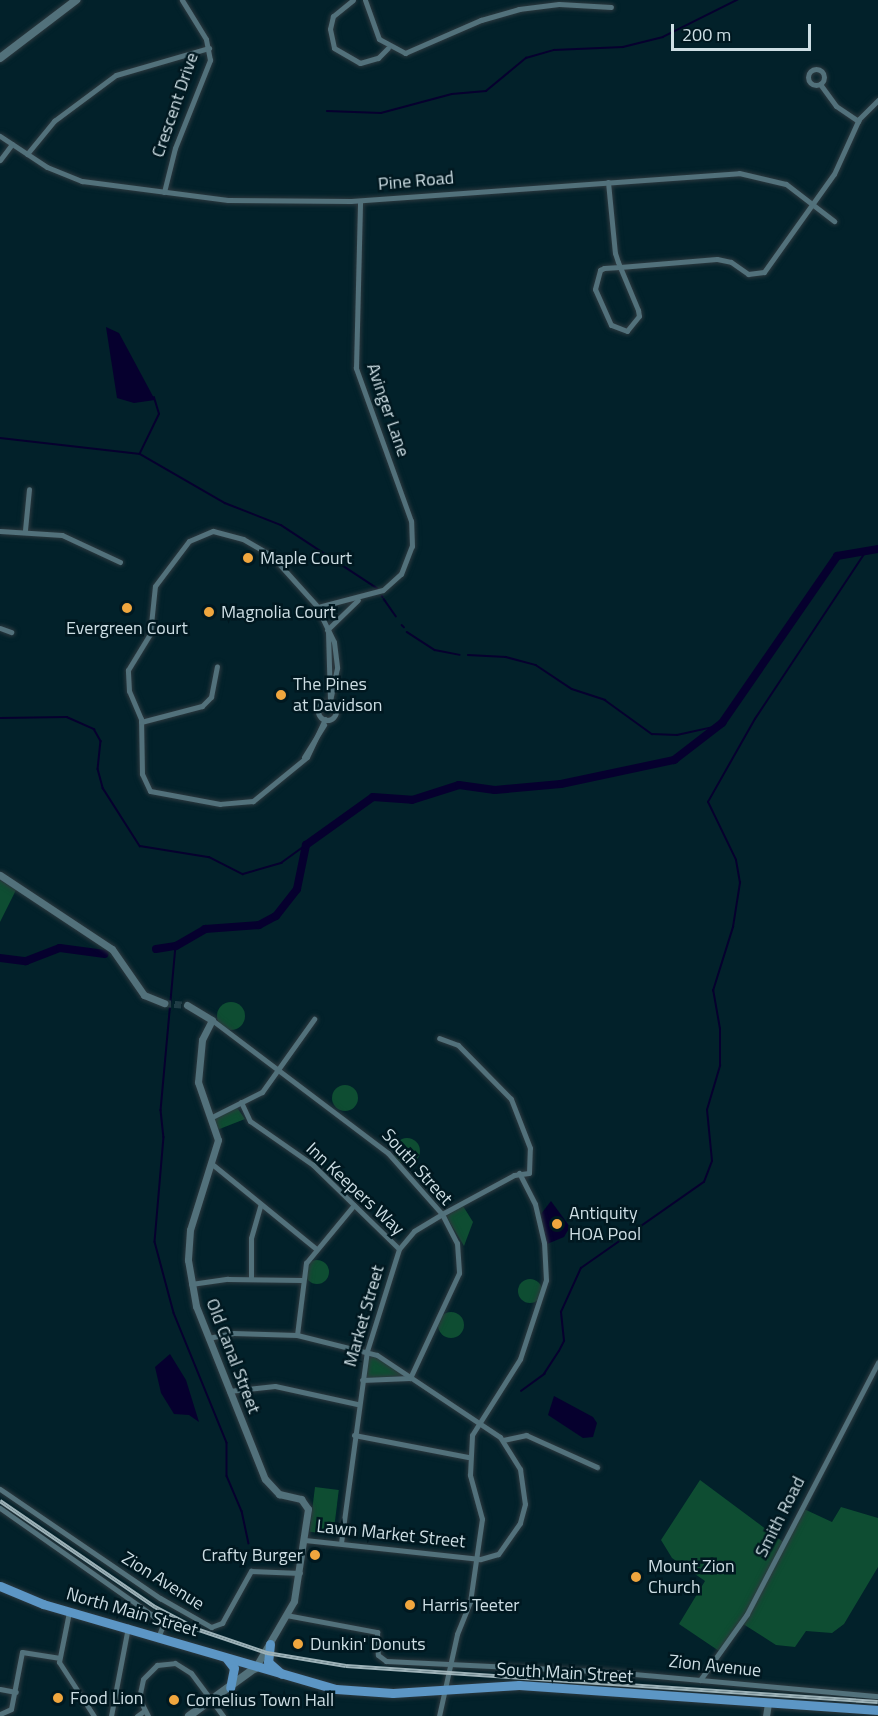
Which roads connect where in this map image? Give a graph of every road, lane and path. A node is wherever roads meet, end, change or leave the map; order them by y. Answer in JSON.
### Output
{"nodes":[{"id":1,"x":76,"y":0,"type":"edge"},
{"id":2,"x":182,"y":0,"type":"edge"},
{"id":3,"x":353,"y":0,"type":"edge"},
{"id":4,"x":365,"y":0,"type":"edge"},
{"id":5,"x":611,"y":7,"type":"dead end"},
{"id":6,"x":209,"y":48,"type":"junction"},
{"id":7,"x":388,"y":48,"type":"junction"},
{"id":8,"x":0,"y":58,"type":"edge"},
{"id":9,"x":820,"y":84,"type":"dead end"},
{"id":10,"x":878,"y":100,"type":"edge"},
{"id":11,"x":858,"y":121,"type":"junction"},
{"id":12,"x":0,"y":136,"type":"edge"},
{"id":13,"x":12,"y":144,"type":"junction"},
{"id":14,"x":27,"y":154,"type":"junction"},
{"id":15,"x":0,"y":160,"type":"edge"},
{"id":16,"x":608,"y":182,"type":"junction"},
{"id":17,"x":164,"y":192,"type":"junction"},
{"id":18,"x":360,"y":201,"type":"junction"},
{"id":19,"x":814,"y":202,"type":"junction"},
{"id":20,"x":834,"y":221,"type":"dead end"},
{"id":21,"x":620,"y":267,"type":"junction"},
{"id":22,"x":29,"y":489,"type":"dead end"},
{"id":23,"x":25,"y":530,"type":"junction"},
{"id":24,"x":0,"y":531,"type":"edge"},
{"id":25,"x":120,"y":562,"type":"dead end"},
{"id":26,"x":359,"y":599,"type":"junction"},
{"id":27,"x":318,"y":607,"type":"junction"},
{"id":28,"x":0,"y":628,"type":"edge"},
{"id":29,"x":327,"y":631,"type":"junction"},
{"id":30,"x":10,"y":632,"type":"dead end"},
{"id":31,"x":217,"y":667,"type":"dead end"},
{"id":32,"x":330,"y":701,"type":"junction"},
{"id":33,"x":141,"y":722,"type":"junction"},
{"id":34,"x":325,"y":722,"type":"junction"},
{"id":35,"x":0,"y":875,"type":"edge"},
{"id":36,"x":164,"y":1003,"type":"tunnel mouth"},
{"id":37,"x":187,"y":1005,"type":"tunnel mouth"},
{"id":38,"x":314,"y":1019,"type":"dead end"},
{"id":39,"x":212,"y":1020,"type":"junction"},
{"id":40,"x":439,"y":1038,"type":"dead end"},
{"id":41,"x":280,"y":1069,"type":"junction"},
{"id":42,"x":241,"y":1102,"type":"junction"},
{"id":43,"x":210,"y":1118,"type":"junction"},
{"id":44,"x":212,"y":1164,"type":"junction"},
{"id":45,"x":519,"y":1173,"type":"junction"},
{"id":46,"x":261,"y":1204,"type":"junction"},
{"id":47,"x":354,"y":1205,"type":"junction"},
{"id":48,"x":442,"y":1214,"type":"junction"},
{"id":49,"x":315,"y":1248,"type":"junction"},
{"id":50,"x":399,"y":1249,"type":"junction"},
{"id":51,"x":251,"y":1279,"type":"junction"},
{"id":52,"x":302,"y":1280,"type":"junction"},
{"id":53,"x":191,"y":1284,"type":"junction"},
{"id":54,"x":297,"y":1335,"type":"junction"},
{"id":55,"x":208,"y":1338,"type":"junction"},
{"id":56,"x":367,"y":1351,"type":"junction"},
{"id":57,"x":878,"y":1362,"type":"edge"},
{"id":58,"x":410,"y":1378,"type":"junction"},
{"id":59,"x":362,"y":1380,"type":"junction"},
{"id":60,"x":230,"y":1391,"type":"junction"},
{"id":61,"x":357,"y":1404,"type":"junction"},
{"id":62,"x":478,"y":1419,"type":"junction"},
{"id":63,"x":354,"y":1435,"type":"junction"},
{"id":64,"x":503,"y":1440,"type":"junction"},
{"id":65,"x":468,"y":1457,"type":"junction"},
{"id":66,"x":597,"y":1467,"type":"dead end"},
{"id":67,"x":0,"y":1489,"type":"edge"},
{"id":68,"x":0,"y":1508,"type":"edge"},
{"id":69,"x":305,"y":1540,"type":"junction"},
{"id":70,"x":341,"y":1543,"type":"junction"},
{"id":71,"x":474,"y":1558,"type":"junction"},
{"id":72,"x":300,"y":1574,"type":"junction"},
{"id":73,"x":0,"y":1586,"type":"edge"},
{"id":74,"x":69,"y":1611,"type":"junction"},
{"id":75,"x":286,"y":1615,"type":"junction"},
{"id":76,"x":128,"y":1627,"type":"junction"},
{"id":77,"x":159,"y":1635,"type":"junction"},
{"id":78,"x":270,"y":1644,"type":"junction"},
{"id":79,"x":225,"y":1657,"type":"junction"},
{"id":80,"x":59,"y":1659,"type":"junction"},
{"id":81,"x":452,"y":1663,"type":"junction"},
{"id":82,"x":255,"y":1668,"type":"junction"},
{"id":83,"x":291,"y":1679,"type":"junction"},
{"id":84,"x":700,"y":1680,"type":"junction"},
{"id":85,"x":230,"y":1688,"type":"junction"},
{"id":86,"x":0,"y":1689,"type":"edge"},
{"id":87,"x":445,"y":1689,"type":"junction"},
{"id":88,"x":16,"y":1692,"type":"junction"},
{"id":89,"x":878,"y":1696,"type":"edge"},
{"id":90,"x":211,"y":1701,"type":"junction"},
{"id":91,"x":768,"y":1704,"type":"junction"},
{"id":92,"x":11,"y":1709,"type":"junction"},
{"id":93,"x":877,"y":1709,"type":"edge"},
{"id":94,"x":146,"y":1713,"type":"edge"},
{"id":95,"x":0,"y":1714,"type":"edge"},
{"id":96,"x":11,"y":1716,"type":"edge"},
{"id":97,"x":94,"y":1716,"type":"edge"},
{"id":98,"x":111,"y":1716,"type":"edge"},
{"id":99,"x":137,"y":1716,"type":"edge"},
{"id":100,"x":189,"y":1716,"type":"edge"},
{"id":101,"x":223,"y":1716,"type":"edge"},
{"id":102,"x":439,"y":1716,"type":"edge"},
{"id":103,"x":766,"y":1716,"type":"edge"}],
"edges":[{"from":1,"to":8,"type":"main road"},
{"from":2,"to":6,"type":"street","name":"Crescent Drive"},
{"from":3,"to":7,"type":"street"},
{"from":4,"to":7,"type":"street"},
{"from":5,"to":7,"type":"street"},
{"from":6,"to":14,"type":"street"},
{"from":6,"to":17,"type":"street","name":"Crescent Drive"},
{"from":9,"to":11,"type":"street"},
{"from":10,"to":11,"type":"street"},
{"from":11,"to":19,"type":"street"},
{"from":12,"to":13,"type":"street","name":"Pine Road"},
{"from":13,"to":14,"type":"street","name":"Pine Road"},
{"from":13,"to":15,"type":"street"},
{"from":14,"to":17,"type":"street","name":"Pine Road"},
{"from":16,"to":18,"type":"street","name":"Pine Road"},
{"from":16,"to":19,"type":"street","name":"Pine Road"},
{"from":16,"to":21,"type":"street"},
{"from":17,"to":18,"type":"street","name":"Pine Road"},
{"from":18,"to":26,"type":"street","name":"Avinger Lane"},
{"from":19,"to":20,"type":"street","name":"Pine Road"},
{"from":19,"to":21,"type":"street"},
{"from":21,"to":21,"type":"street"},
{"from":22,"to":23,"type":"street"},
{"from":23,"to":24,"type":"street"},
{"from":23,"to":25,"type":"street"},
{"from":26,"to":27,"type":"street","name":"Avinger Lane"},
{"from":26,"to":29,"type":"street","name":"Avinger Lane"},
{"from":27,"to":29,"type":"street"},
{"from":27,"to":33,"type":"street"},
{"from":28,"to":30,"type":"street"},
{"from":29,"to":32,"type":"street"},
{"from":31,"to":33,"type":"street"},
{"from":32,"to":34,"type":"street"},
{"from":32,"to":34,"type":"street"},
{"from":33,"to":34,"type":"street"},
{"from":35,"to":36,"type":"street"},
{"from":37,"to":39,"type":"street","name":"South Street"},
{"from":38,"to":41,"type":"street"},
{"from":39,"to":41,"type":"street","name":"South Street"},
{"from":39,"to":43,"type":"street","name":"Old Canal Street"},
{"from":40,"to":45,"type":"street","name":"Market Street"},
{"from":41,"to":42,"type":"street"},
{"from":41,"to":48,"type":"street","name":"South Street"},
{"from":42,"to":43,"type":"street"},
{"from":42,"to":47,"type":"street","name":"Inn Keepers Way"},
{"from":43,"to":44,"type":"street","name":"Old Canal Street"},
{"from":44,"to":46,"type":"street"},
{"from":44,"to":53,"type":"street","name":"Old Canal Street"},
{"from":45,"to":48,"type":"street","name":"Market Street"},
{"from":45,"to":62,"type":"street"},
{"from":46,"to":49,"type":"street"},
{"from":46,"to":51,"type":"street"},
{"from":47,"to":49,"type":"street"},
{"from":47,"to":50,"type":"street","name":"Inn Keepers Way"},
{"from":48,"to":50,"type":"street","name":"Market Street"},
{"from":48,"to":58,"type":"street","name":"South Street"},
{"from":49,"to":52,"type":"street"},
{"from":50,"to":56,"type":"street","name":"Market Street"},
{"from":51,"to":52,"type":"street"},
{"from":51,"to":53,"type":"street"},
{"from":52,"to":54,"type":"street"},
{"from":53,"to":55,"type":"street","name":"Old Canal Street"},
{"from":54,"to":55,"type":"street"},
{"from":54,"to":56,"type":"street"},
{"from":55,"to":60,"type":"street","name":"Old Canal Street"},
{"from":56,"to":58,"type":"street"},
{"from":56,"to":59,"type":"street","name":"Market Street"},
{"from":57,"to":84,"type":"street","name":"Smith Road"},
{"from":58,"to":59,"type":"street"},
{"from":58,"to":62,"type":"street"},
{"from":59,"to":61,"type":"street","name":"Market Street"},
{"from":60,"to":61,"type":"street"},
{"from":60,"to":69,"type":"street","name":"Old Canal Street"},
{"from":61,"to":63,"type":"street","name":"Market Street"},
{"from":62,"to":64,"type":"street"},
{"from":62,"to":65,"type":"street"},
{"from":63,"to":65,"type":"street"},
{"from":63,"to":70,"type":"street","name":"Market Street"},
{"from":64,"to":66,"type":"street"},
{"from":64,"to":71,"type":"street"},
{"from":65,"to":71,"type":"street"},
{"from":67,"to":72,"type":"street","name":"Zion Avenue"},
{"from":68,"to":77,"type":"street"},
{"from":69,"to":70,"type":"street","name":"Lawn Market Street"},
{"from":69,"to":72,"type":"street"},
{"from":70,"to":71,"type":"street","name":"Lawn Market Street"},
{"from":71,"to":81,"type":"street"},
{"from":72,"to":75,"type":"street"},
{"from":73,"to":74,"type":"main road","name":"North Main Street"},
{"from":74,"to":76,"type":"main road","name":"North Main Street"},
{"from":74,"to":80,"type":"street"},
{"from":75,"to":78,"type":"street"},
{"from":75,"to":81,"type":"street","name":"Zion Avenue"},
{"from":76,"to":77,"type":"main road","name":"North Main Street"},
{"from":76,"to":98,"type":"street"},
{"from":77,"to":79,"type":"main road","name":"North Main Street"},
{"from":78,"to":82,"type":"street"},
{"from":78,"to":83,"type":"main road"},
{"from":79,"to":82,"type":"main road","name":"North Main Street"},
{"from":79,"to":85,"type":"main road"},
{"from":80,"to":88,"type":"street"},
{"from":80,"to":97,"type":"street"},
{"from":81,"to":84,"type":"street","name":"Zion Avenue"},
{"from":81,"to":87,"type":"street"},
{"from":82,"to":83,"type":"main road","name":"South Main Street"},
{"from":82,"to":85,"type":"main road"},
{"from":83,"to":87,"type":"main road","name":"South Main Street"},
{"from":84,"to":89,"type":"street","name":"Zion Avenue"},
{"from":85,"to":90,"type":"main road"},
{"from":86,"to":88,"type":"street"},
{"from":87,"to":91,"type":"main road","name":"South Main Street"},
{"from":87,"to":102,"type":"street"},
{"from":88,"to":92,"type":"street"},
{"from":90,"to":94,"type":"street"},
{"from":90,"to":100,"type":"main road"},
{"from":90,"to":101,"type":"street"},
{"from":91,"to":93,"type":"main road","name":"South Main Street"},
{"from":91,"to":103,"type":"street"},
{"from":92,"to":95,"type":"street"},
{"from":92,"to":96,"type":"street"},
{"from":94,"to":99,"type":"street"}]}
